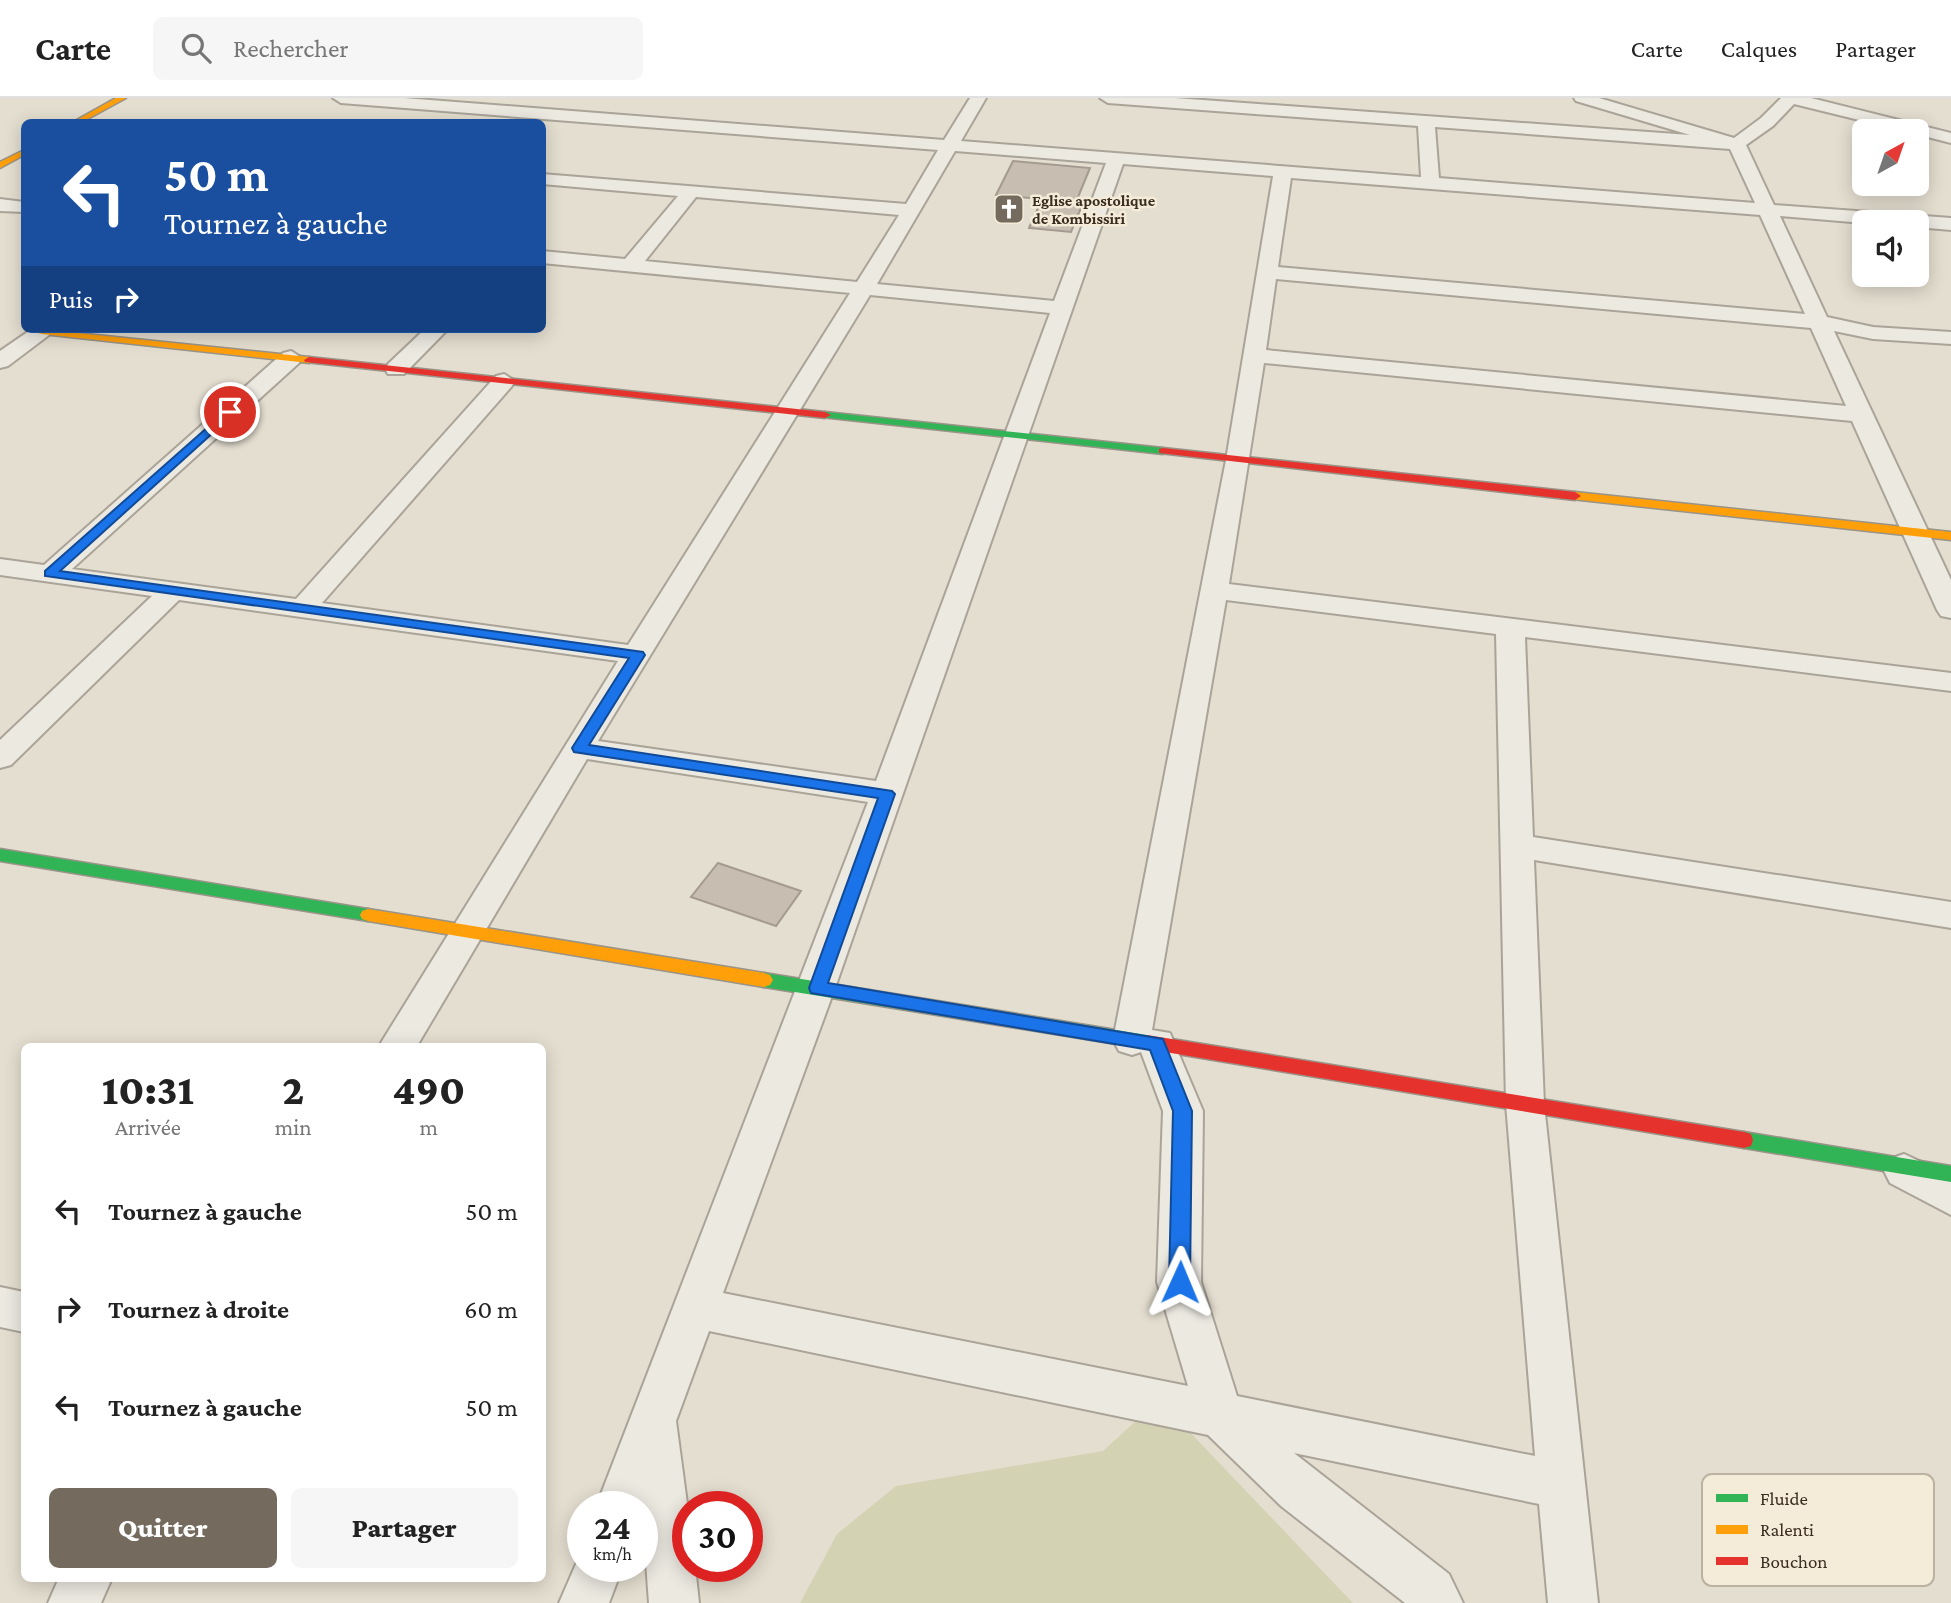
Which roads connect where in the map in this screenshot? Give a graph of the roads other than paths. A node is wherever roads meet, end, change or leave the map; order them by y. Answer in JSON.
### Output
{"nodes":[{"id":1,"x":122,"y":98,"type":"edge"},
{"id":2,"x":341,"y":98,"type":"edge"},
{"id":3,"x":558,"y":98,"type":"edge"},
{"id":4,"x":978,"y":98,"type":"edge"},
{"id":5,"x":1108,"y":98,"type":"edge"},
{"id":6,"x":1582,"y":98,"type":"edge"},
{"id":7,"x":1790,"y":98,"type":"edge"},
{"id":8,"x":1140,"y":99,"type":"edge"},
{"id":9,"x":534,"y":118,"type":"edge"},
{"id":10,"x":83,"y":119,"type":"edge"},
{"id":11,"x":1426,"y":121,"type":"junction"},
{"id":12,"x":1951,"y":138,"type":"edge"},
{"id":13,"x":1737,"y":144,"type":"junction"},
{"id":14,"x":950,"y":146,"type":"junction"},
{"id":15,"x":21,"y":154,"type":"edge"},
{"id":16,"x":1116,"y":159,"type":"junction"},
{"id":17,"x":0,"y":166,"type":"edge"},
{"id":18,"x":1283,"y":172,"type":"junction"},
{"id":19,"x":546,"y":178,"type":"edge"},
{"id":20,"x":1430,"y":183,"type":"junction"},
{"id":21,"x":692,"y":191,"type":"junction"},
{"id":22,"x":0,"y":205,"type":"edge"},
{"id":23,"x":21,"y":207,"type":"edge"},
{"id":24,"x":912,"y":210,"type":"junction"},
{"id":25,"x":1768,"y":210,"type":"junction"},
{"id":26,"x":1951,"y":224,"type":"edge"},
{"id":27,"x":546,"y":257,"type":"edge"},
{"id":28,"x":631,"y":265,"type":"junction"},
{"id":29,"x":1267,"y":272,"type":"junction"},
{"id":30,"x":867,"y":288,"type":"junction"},
{"id":31,"x":1062,"y":308,"type":"junction"},
{"id":32,"x":1820,"y":322,"type":"junction"},
{"id":33,"x":40,"y":333,"type":"edge"},
{"id":34,"x":70,"y":333,"type":"edge"},
{"id":35,"x":433,"y":333,"type":"edge"},
{"id":36,"x":1951,"y":338,"type":"edge"},
{"id":37,"x":1254,"y":355,"type":"junction"},
{"id":38,"x":290,"y":358,"type":"junction"},
{"id":39,"x":0,"y":360,"type":"edge"},
{"id":40,"x":396,"y":369,"type":"junction"},
{"id":41,"x":504,"y":381,"type":"junction"},
{"id":42,"x":789,"y":411,"type":"junction"},
{"id":43,"x":1863,"y":415,"type":"junction"},
{"id":44,"x":1016,"y":436,"type":"junction"},
{"id":45,"x":1238,"y":460,"type":"junction"},
{"id":46,"x":1917,"y":532,"type":"junction"},
{"id":47,"x":1951,"y":536,"type":"edge"},
{"id":48,"x":0,"y":567,"type":"edge"},
{"id":49,"x":50,"y":574,"type":"junction"},
{"id":50,"x":1214,"y":590,"type":"junction"},
{"id":51,"x":173,"y":591,"type":"junction"},
{"id":52,"x":302,"y":608,"type":"junction"},
{"id":53,"x":1951,"y":611,"type":"edge"},
{"id":54,"x":1510,"y":627,"type":"junction"},
{"id":55,"x":638,"y":655,"type":"junction"},
{"id":56,"x":1951,"y":682,"type":"edge"},
{"id":57,"x":580,"y":748,"type":"junction"},
{"id":58,"x":0,"y":758,"type":"edge"},
{"id":59,"x":887,"y":794,"type":"junction"},
{"id":60,"x":1517,"y":846,"type":"junction"},
{"id":61,"x":0,"y":855,"type":"edge"},
{"id":62,"x":1951,"y":915,"type":"edge"},
{"id":63,"x":466,"y":931,"type":"junction"},
{"id":64,"x":817,"y":988,"type":"junction"},
{"id":65,"x":1144,"y":1042,"type":"junction"},
{"id":66,"x":400,"y":1043,"type":"edge"},
{"id":67,"x":1525,"y":1104,"type":"junction"},
{"id":68,"x":1892,"y":1164,"type":"junction"},
{"id":69,"x":1951,"y":1174,"type":"edge"},
{"id":70,"x":1951,"y":1197,"type":"edge"},
{"id":71,"x":0,"y":1307,"type":"edge"},
{"id":72,"x":696,"y":1308,"type":"junction"},
{"id":73,"x":21,"y":1311,"type":"edge"},
{"id":74,"x":1220,"y":1415,"type":"junction"},
{"id":75,"x":653,"y":1419,"type":"junction"},
{"id":76,"x":1562,"y":1485,"type":"junction"},
{"id":77,"x":626,"y":1491,"type":"edge"},
{"id":78,"x":85,"y":1582,"type":"edge"},
{"id":79,"x":592,"y":1582,"type":"edge"},
{"id":80,"x":73,"y":1603,"type":"edge"},
{"id":81,"x":584,"y":1603,"type":"edge"},
{"id":82,"x":674,"y":1603,"type":"edge"},
{"id":83,"x":1438,"y":1603,"type":"edge"},
{"id":84,"x":1573,"y":1603,"type":"edge"}],
"edges":[{"from":1,"to":10,"type":"main road"},
{"from":2,"to":9,"type":"street"},
{"from":3,"to":9,"type":"street"},
{"from":4,"to":14,"type":"street"},
{"from":5,"to":8,"type":"street"},
{"from":6,"to":13,"type":"street"},
{"from":7,"to":12,"type":"street"},
{"from":7,"to":13,"type":"street"},
{"from":8,"to":11,"type":"street"},
{"from":9,"to":14,"type":"street"},
{"from":11,"to":13,"type":"street"},
{"from":11,"to":20,"type":"street"},
{"from":13,"to":25,"type":"street"},
{"from":14,"to":16,"type":"street"},
{"from":14,"to":24,"type":"street"},
{"from":15,"to":17,"type":"main road"},
{"from":16,"to":18,"type":"street"},
{"from":16,"to":31,"type":"street"},
{"from":18,"to":20,"type":"street"},
{"from":18,"to":29,"type":"street"},
{"from":19,"to":21,"type":"street"},
{"from":20,"to":25,"type":"street"},
{"from":21,"to":24,"type":"street"},
{"from":21,"to":28,"type":"street"},
{"from":22,"to":23,"type":"street"},
{"from":24,"to":30,"type":"street"},
{"from":25,"to":26,"type":"street"},
{"from":25,"to":32,"type":"street"},
{"from":27,"to":28,"type":"street"},
{"from":28,"to":30,"type":"street"},
{"from":29,"to":32,"type":"street"},
{"from":29,"to":37,"type":"street"},
{"from":30,"to":31,"type":"street"},
{"from":30,"to":42,"type":"street"},
{"from":31,"to":44,"type":"street"},
{"from":32,"to":36,"type":"street"},
{"from":32,"to":43,"type":"street"},
{"from":33,"to":39,"type":"street"},
{"from":34,"to":38,"type":"main road"},
{"from":35,"to":40,"type":"street"},
{"from":37,"to":43,"type":"street"},
{"from":37,"to":45,"type":"street"},
{"from":38,"to":40,"type":"main road"},
{"from":38,"to":49,"type":"street"},
{"from":40,"to":41,"type":"main road"},
{"from":41,"to":42,"type":"main road"},
{"from":41,"to":52,"type":"street"},
{"from":42,"to":44,"type":"main road"},
{"from":42,"to":55,"type":"street"},
{"from":43,"to":46,"type":"street"},
{"from":44,"to":45,"type":"main road"},
{"from":44,"to":59,"type":"street"},
{"from":45,"to":46,"type":"main road"},
{"from":45,"to":50,"type":"street"},
{"from":46,"to":47,"type":"main road"},
{"from":46,"to":53,"type":"street"},
{"from":48,"to":49,"type":"street"},
{"from":49,"to":51,"type":"street"},
{"from":50,"to":54,"type":"street"},
{"from":50,"to":65,"type":"street"},
{"from":51,"to":52,"type":"street"},
{"from":51,"to":58,"type":"street"},
{"from":52,"to":55,"type":"street"},
{"from":54,"to":56,"type":"street"},
{"from":54,"to":60,"type":"street"},
{"from":55,"to":57,"type":"street"},
{"from":57,"to":59,"type":"street"},
{"from":57,"to":63,"type":"street"},
{"from":59,"to":64,"type":"street"},
{"from":60,"to":62,"type":"street"},
{"from":60,"to":67,"type":"street"},
{"from":61,"to":63,"type":"main road"},
{"from":63,"to":64,"type":"main road"},
{"from":63,"to":66,"type":"street"},
{"from":64,"to":65,"type":"main road"},
{"from":64,"to":72,"type":"street"},
{"from":65,"to":67,"type":"main road"},
{"from":65,"to":74,"type":"street"},
{"from":67,"to":68,"type":"main road"},
{"from":67,"to":76,"type":"street"},
{"from":68,"to":69,"type":"main road"},
{"from":68,"to":70,"type":"street"},
{"from":71,"to":73,"type":"street"},
{"from":72,"to":74,"type":"street"},
{"from":72,"to":75,"type":"street"},
{"from":74,"to":76,"type":"street"},
{"from":74,"to":83,"type":"street"},
{"from":75,"to":77,"type":"street"},
{"from":75,"to":82,"type":"street"},
{"from":76,"to":84,"type":"street"},
{"from":78,"to":80,"type":"street"},
{"from":79,"to":81,"type":"street"}]}
